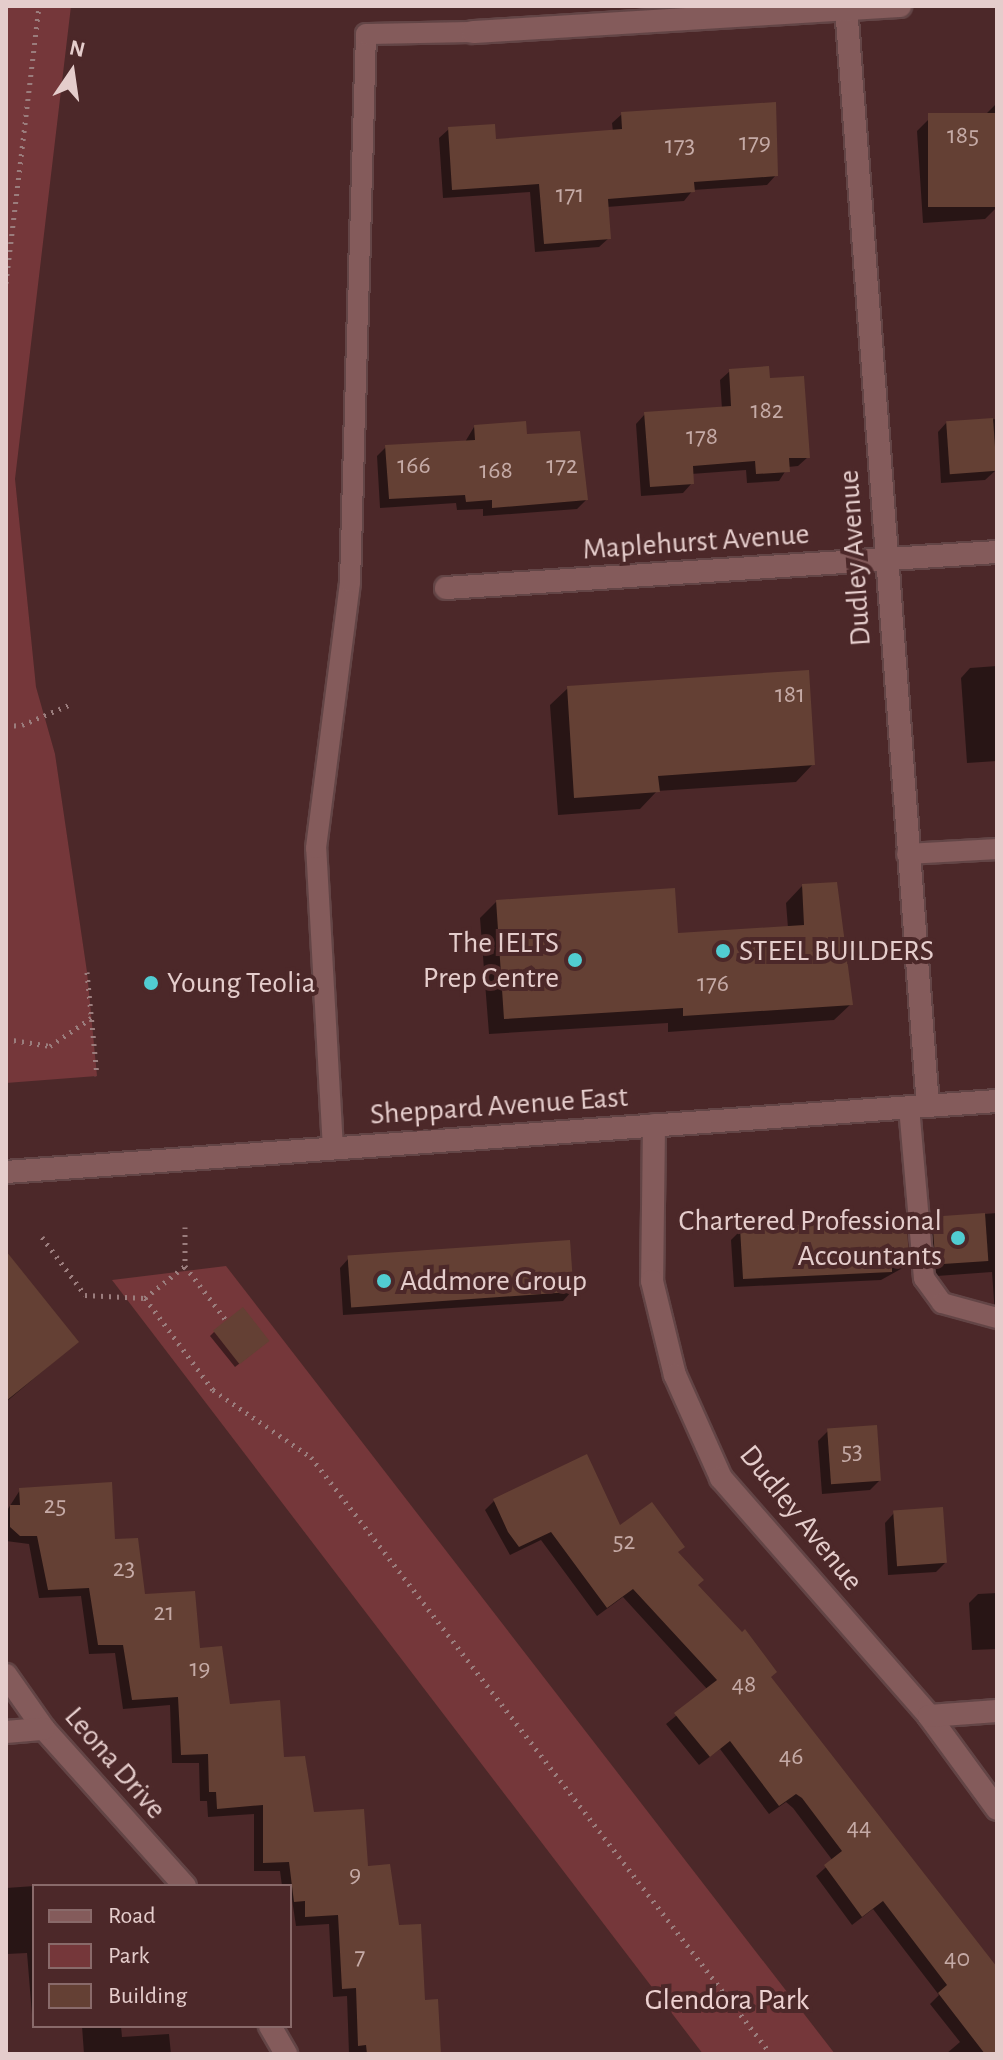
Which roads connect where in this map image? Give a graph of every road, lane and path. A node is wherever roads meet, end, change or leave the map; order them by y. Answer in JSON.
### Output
{"nodes":[{"id":1,"x":39,"y":6,"type":"edge"},
{"id":2,"x":900,"y":6,"type":"edge"},
{"id":3,"x":846,"y":8,"type":"edge"},
{"id":4,"x":473,"y":32,"type":"joint"},
{"id":5,"x":6,"y":283,"type":"edge"},
{"id":6,"x":997,"y":552,"type":"edge"},
{"id":7,"x":885,"y":560,"type":"junction"},
{"id":8,"x":446,"y":588,"type":"dead end"},
{"id":9,"x":69,"y":705,"type":"dead end"},
{"id":10,"x":6,"y":726,"type":"edge"},
{"id":11,"x":997,"y":849,"type":"edge"},
{"id":12,"x":907,"y":854,"type":"junction"},
{"id":13,"x":87,"y":972,"type":"dead end"},
{"id":14,"x":92,"y":1017,"type":"junction"},
{"id":15,"x":6,"y":1039,"type":"edge"},
{"id":16,"x":97,"y":1076,"type":"dead end"},
{"id":17,"x":997,"y":1101,"type":"edge"},
{"id":18,"x":919,"y":1106,"type":"junction"},
{"id":19,"x":654,"y":1125,"type":"junction"},
{"id":20,"x":333,"y":1149,"type":"junction"},
{"id":21,"x":6,"y":1172,"type":"edge"},
{"id":22,"x":185,"y":1227,"type":"dead end"},
{"id":23,"x":42,"y":1237,"type":"dead end"},
{"id":24,"x":185,"y":1266,"type":"junction"},
{"id":25,"x":145,"y":1298,"type":"junction"},
{"id":26,"x":997,"y":1318,"type":"edge"},
{"id":27,"x":226,"y":1320,"type":"dead end"},
{"id":28,"x":6,"y":1675,"type":"edge"},
{"id":29,"x":997,"y":1711,"type":"edge"},
{"id":30,"x":929,"y":1716,"type":"junction"},
{"id":31,"x":44,"y":1729,"type":"junction"},
{"id":32,"x":6,"y":1732,"type":"edge"},
{"id":33,"x":997,"y":1809,"type":"edge"},
{"id":34,"x":183,"y":1884,"type":"edge"},
{"id":35,"x":271,"y":2028,"type":"edge"},
{"id":36,"x":286,"y":2054,"type":"edge"},
{"id":37,"x":771,"y":2054,"type":"edge"}],
"edges":[{"from":1,"to":5,"type":"path"},
{"from":2,"to":3,"type":"street"},
{"from":3,"to":4,"type":"street"},
{"from":3,"to":7,"type":"street","name":"Dudley Avenue"},
{"from":4,"to":20,"type":"lane"},
{"from":6,"to":7,"type":"street","name":"Maplehurst Avenue"},
{"from":7,"to":8,"type":"street","name":"Maplehurst Avenue"},
{"from":7,"to":12,"type":"street","name":"Dudley Avenue"},
{"from":9,"to":10,"type":"path"},
{"from":11,"to":12,"type":"lane"},
{"from":12,"to":18,"type":"street","name":"Dudley Avenue"},
{"from":13,"to":14,"type":"path"},
{"from":14,"to":15,"type":"path"},
{"from":14,"to":16,"type":"path"},
{"from":17,"to":18,"type":"street","name":"Sheppard Avenue East"},
{"from":18,"to":19,"type":"street","name":"Sheppard Avenue East"},
{"from":18,"to":26,"type":"lane"},
{"from":19,"to":20,"type":"street","name":"Sheppard Avenue East"},
{"from":19,"to":30,"type":"street","name":"Dudley Avenue"},
{"from":20,"to":21,"type":"street","name":"Sheppard Avenue East"},
{"from":22,"to":24,"type":"path"},
{"from":23,"to":25,"type":"path"},
{"from":24,"to":25,"type":"path"},
{"from":24,"to":27,"type":"path"},
{"from":25,"to":37,"type":"path"},
{"from":28,"to":31,"type":"street","name":"Leona Drive"},
{"from":29,"to":30,"type":"street"},
{"from":30,"to":33,"type":"street","name":"Dudley Avenue"},
{"from":31,"to":32,"type":"street"},
{"from":31,"to":34,"type":"street","name":"Leona Drive"},
{"from":35,"to":36,"type":"street"}]}
